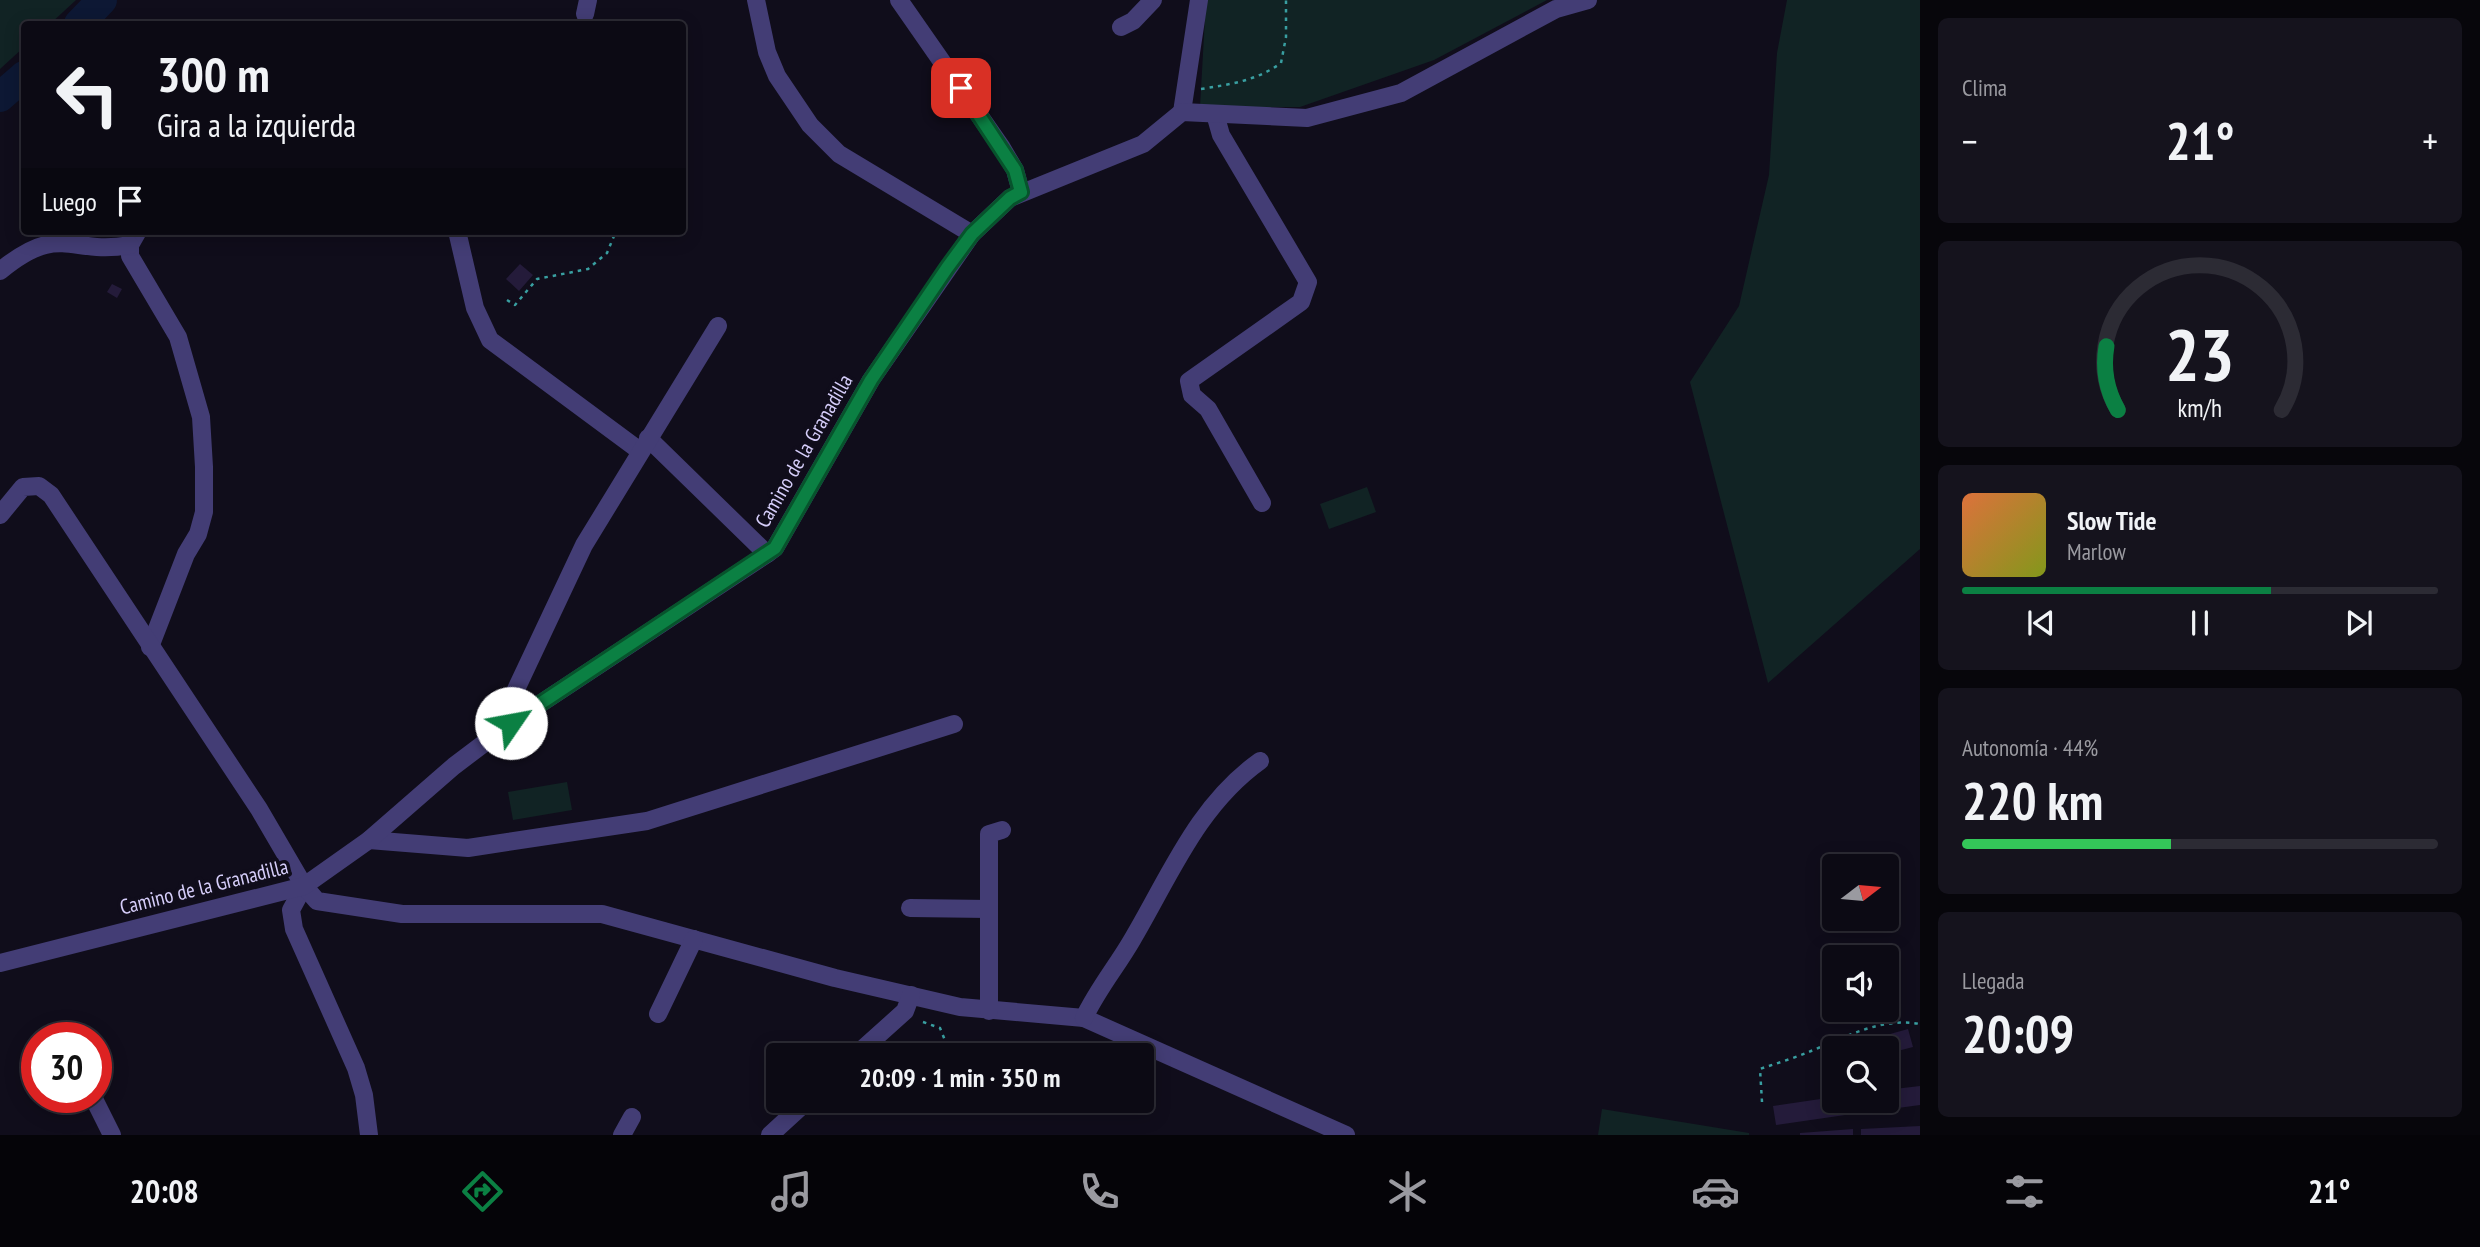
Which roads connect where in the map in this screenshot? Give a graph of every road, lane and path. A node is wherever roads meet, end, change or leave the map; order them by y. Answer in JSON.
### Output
{"nodes":[{"id":1,"x":756,"y":0,"type":"edge"},
{"id":2,"x":899,"y":0,"type":"edge"},
{"id":3,"x":1153,"y":0,"type":"edge"},
{"id":4,"x":1199,"y":0,"type":"edge"},
{"id":5,"x":1286,"y":0,"type":"edge"},
{"id":6,"x":1588,"y":0,"type":"edge"},
{"id":7,"x":1121,"y":27,"type":"dead end"},
{"id":8,"x":1183,"y":103,"type":"junction"},
{"id":9,"x":1215,"y":114,"type":"junction"},
{"id":10,"x":1021,"y":192,"type":"junction"},
{"id":11,"x":972,"y":234,"type":"junction"},
{"id":12,"x":458,"y":235,"type":"edge"},
{"id":13,"x":614,"y":235,"type":"edge"},
{"id":14,"x":134,"y":238,"type":"edge"},
{"id":15,"x":0,"y":271,"type":"edge"},
{"id":16,"x":507,"y":300,"type":"dead end"},
{"id":17,"x":718,"y":326,"type":"dead end"},
{"id":18,"x":644,"y":444,"type":"junction"},
{"id":19,"x":1262,"y":503,"type":"dead end"},
{"id":20,"x":0,"y":515,"type":"edge"},
{"id":21,"x":767,"y":554,"type":"junction"},
{"id":22,"x":150,"y":647,"type":"junction"},
{"id":23,"x":511,"y":723,"type":"junction"},
{"id":24,"x":954,"y":724,"type":"dead end"},
{"id":25,"x":1260,"y":761,"type":"dead end"},
{"id":26,"x":1002,"y":830,"type":"dead end"},
{"id":27,"x":369,"y":840,"type":"junction"},
{"id":28,"x":304,"y":886,"type":"junction"},
{"id":29,"x":911,"y":908,"type":"dead end"},
{"id":30,"x":989,"y":909,"type":"junction"},
{"id":31,"x":694,"y":939,"type":"junction"},
{"id":32,"x":0,"y":963,"type":"edge"},
{"id":33,"x":911,"y":995,"type":"junction"},
{"id":34,"x":989,"y":1011,"type":"junction"},
{"id":35,"x":658,"y":1014,"type":"dead end"},
{"id":36,"x":1084,"y":1018,"type":"junction"},
{"id":37,"x":922,"y":1022,"type":"dead end"},
{"id":38,"x":1920,"y":1024,"type":"edge"},
{"id":39,"x":869,"y":1043,"type":"edge"},
{"id":40,"x":946,"y":1043,"type":"edge"},
{"id":41,"x":1762,"y":1102,"type":"dead end"},
{"id":42,"x":101,"y":1113,"type":"edge"},
{"id":43,"x":794,"y":1113,"type":"edge"},
{"id":44,"x":632,"y":1117,"type":"dead end"},
{"id":45,"x":112,"y":1135,"type":"edge"},
{"id":46,"x":369,"y":1135,"type":"edge"},
{"id":47,"x":622,"y":1135,"type":"edge"},
{"id":48,"x":770,"y":1135,"type":"edge"},
{"id":49,"x":1346,"y":1135,"type":"edge"}],
"edges":[{"from":1,"to":11,"type":"street"},
{"from":2,"to":10,"type":"street"},
{"from":3,"to":7,"type":"street"},
{"from":4,"to":8,"type":"street"},
{"from":5,"to":8,"type":"path"},
{"from":6,"to":9,"type":"street"},
{"from":8,"to":9,"type":"street"},
{"from":8,"to":10,"type":"street","name":"Camino de la Granadilla"},
{"from":9,"to":19,"type":"street"},
{"from":10,"to":11,"type":"street","name":"Camino de la Granadilla"},
{"from":11,"to":21,"type":"street","name":"Camino de la Granadilla"},
{"from":12,"to":18,"type":"street"},
{"from":13,"to":16,"type":"path"},
{"from":14,"to":15,"type":"street"},
{"from":14,"to":22,"type":"street"},
{"from":17,"to":18,"type":"street"},
{"from":18,"to":21,"type":"street"},
{"from":18,"to":23,"type":"street"},
{"from":20,"to":22,"type":"street"},
{"from":21,"to":23,"type":"street","name":"Camino de la Granadilla"},
{"from":22,"to":28,"type":"street"},
{"from":23,"to":27,"type":"street","name":"Camino de la Granadilla"},
{"from":24,"to":27,"type":"street"},
{"from":25,"to":36,"type":"street"},
{"from":26,"to":30,"type":"street"},
{"from":27,"to":28,"type":"street","name":"Camino de la Granadilla"},
{"from":28,"to":31,"type":"street"},
{"from":28,"to":32,"type":"street","name":"Camino de la Granadilla"},
{"from":28,"to":46,"type":"street"},
{"from":29,"to":30,"type":"street"},
{"from":30,"to":34,"type":"street"},
{"from":31,"to":33,"type":"street"},
{"from":31,"to":35,"type":"street"},
{"from":33,"to":34,"type":"street"},
{"from":33,"to":39,"type":"street"},
{"from":34,"to":36,"type":"street"},
{"from":36,"to":49,"type":"street"},
{"from":37,"to":40,"type":"path"},
{"from":38,"to":41,"type":"path"},
{"from":42,"to":45,"type":"street"},
{"from":43,"to":48,"type":"street"},
{"from":44,"to":47,"type":"street"}]}
